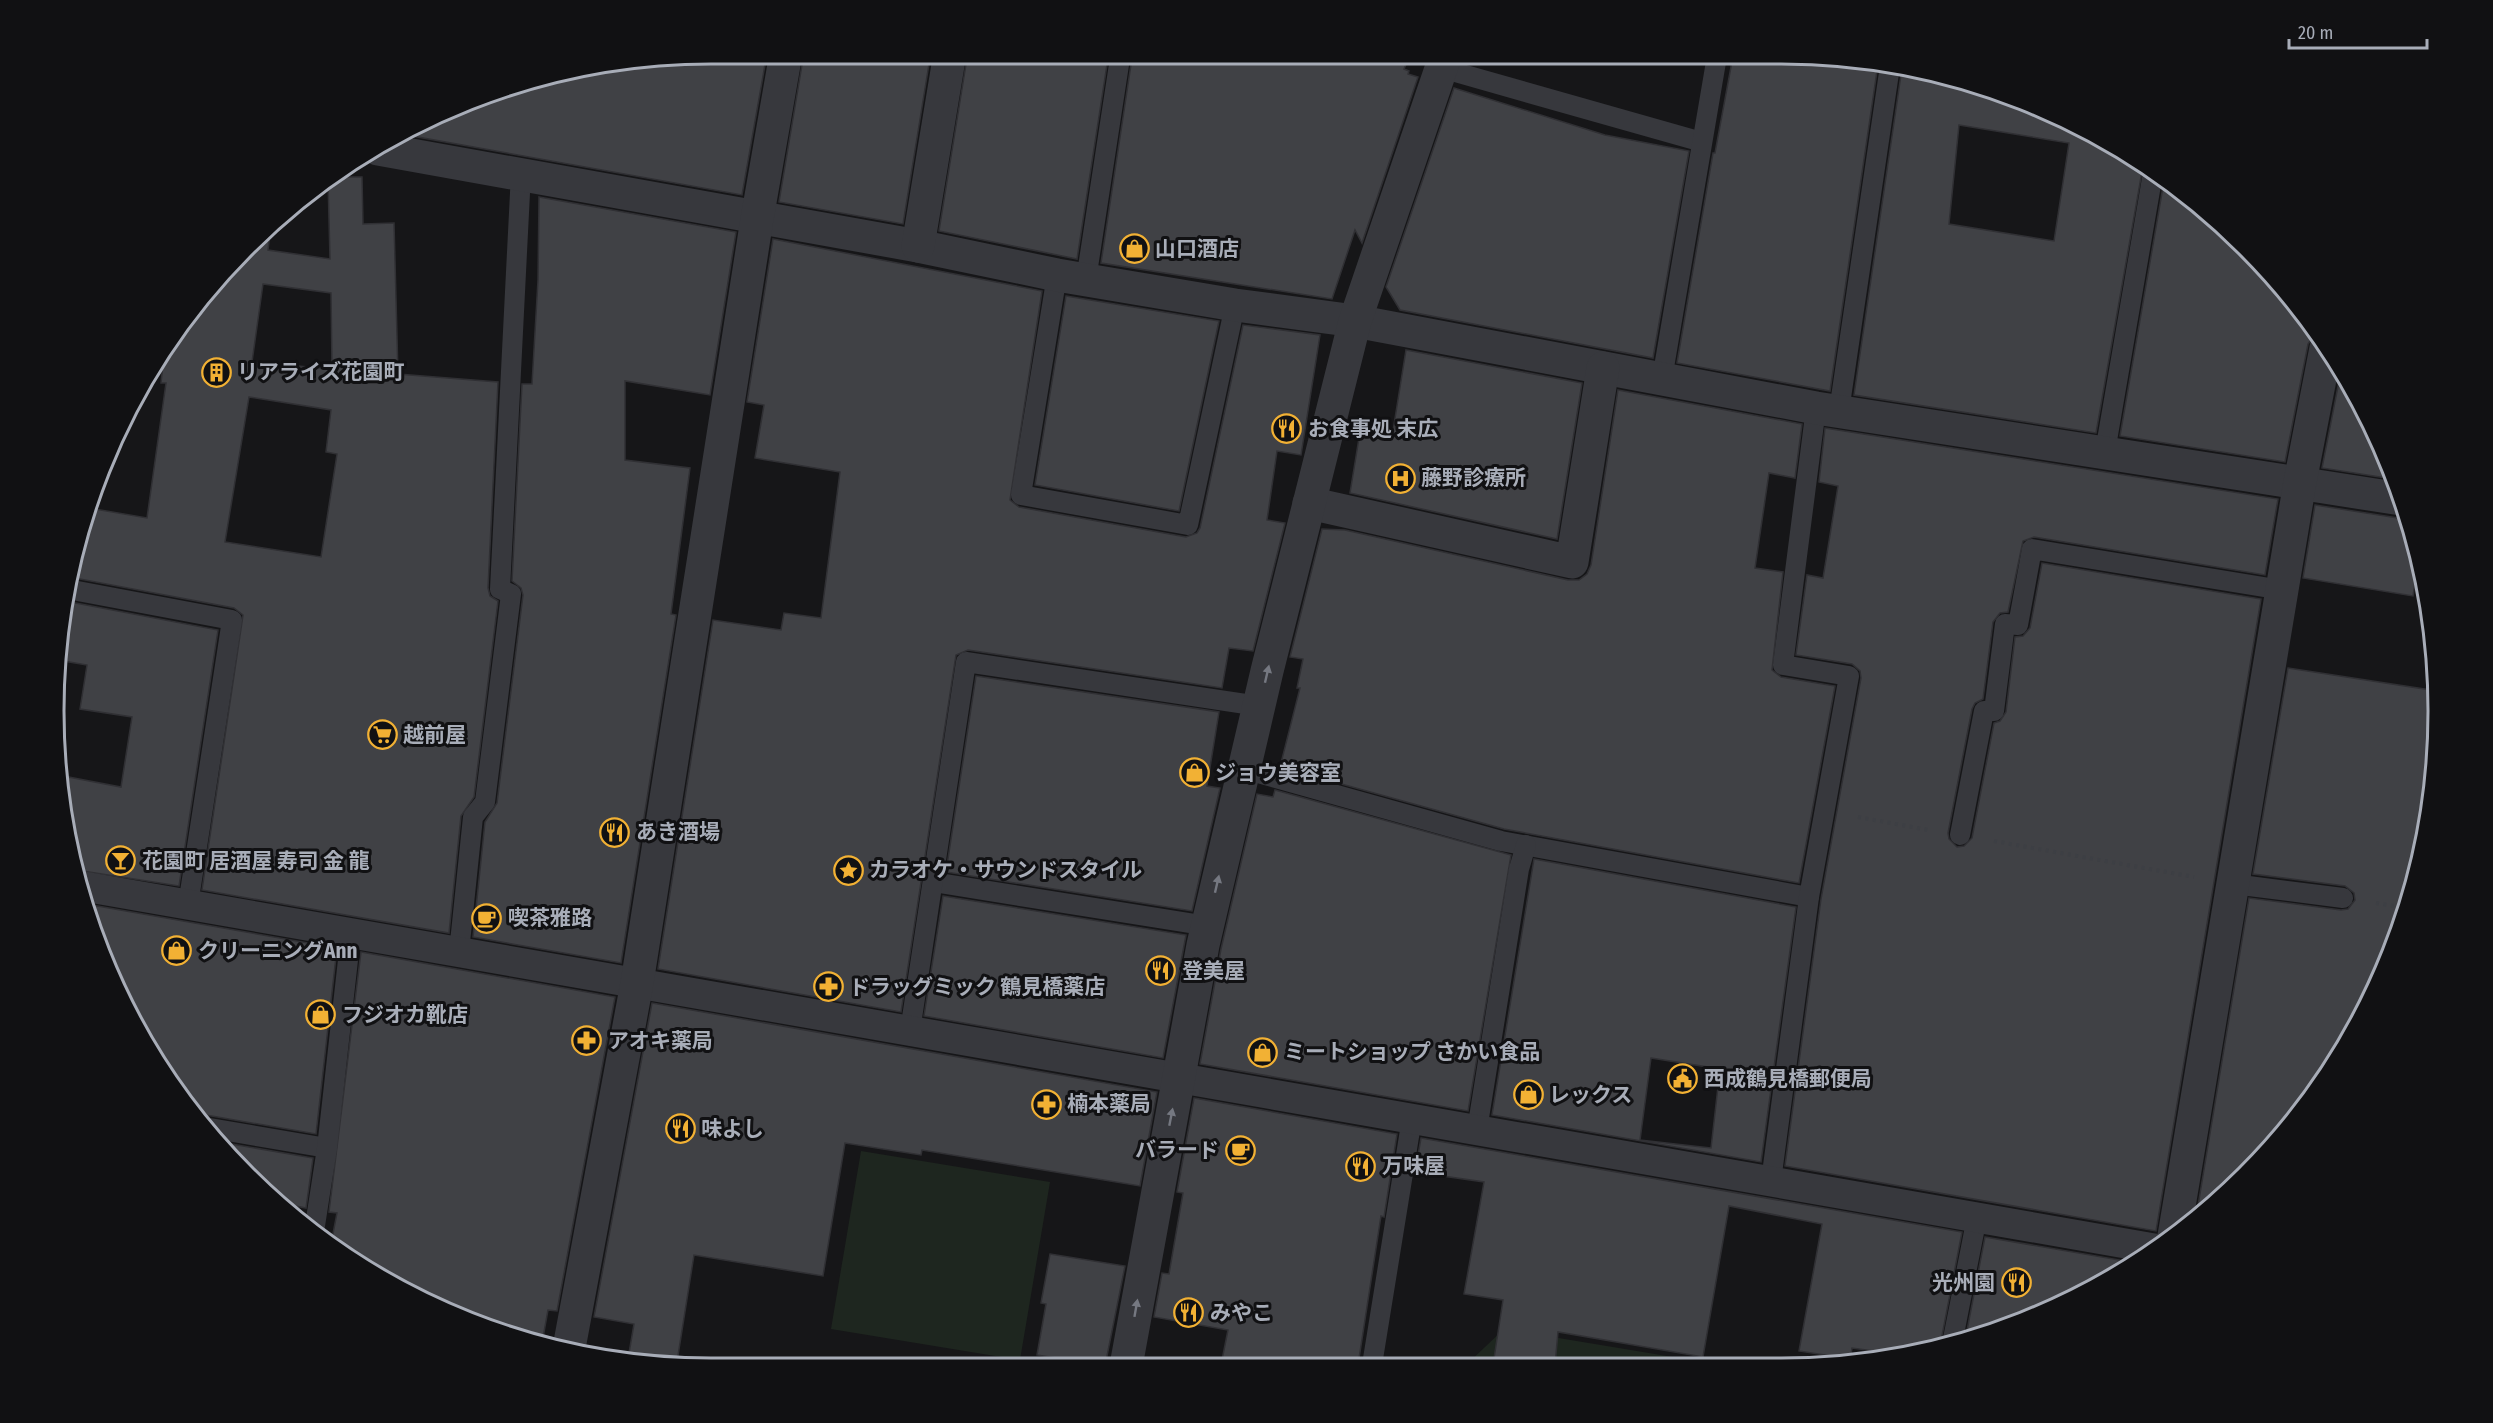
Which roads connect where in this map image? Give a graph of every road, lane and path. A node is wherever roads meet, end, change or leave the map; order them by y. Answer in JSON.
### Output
{"nodes":[{"id":1,"x":784,"y":64,"type":"edge"},
{"id":2,"x":948,"y":64,"type":"edge"},
{"id":3,"x":1119,"y":64,"type":"edge"},
{"id":4,"x":1442,"y":64,"type":"edge"},
{"id":5,"x":1449,"y":64,"type":"edge"},
{"id":6,"x":1716,"y":64,"type":"edge"},
{"id":7,"x":1889,"y":74,"type":"edge"},
{"id":8,"x":1702,"y":142,"type":"junction"},
{"id":9,"x":390,"y":150,"type":"edge"},
{"id":10,"x":521,"y":173,"type":"junction"},
{"id":11,"x":2152,"y":181,"type":"edge"},
{"id":12,"x":757,"y":219,"type":"junction"},
{"id":13,"x":918,"y":246,"type":"junction"},
{"id":14,"x":1071,"y":277,"type":"junction"},
{"id":15,"x":1235,"y":305,"type":"junction"},
{"id":16,"x":1355,"y":321,"type":"junction"},
{"id":17,"x":2324,"y":359,"type":"edge"},
{"id":18,"x":1603,"y":369,"type":"junction"},
{"id":19,"x":1662,"y":379,"type":"junction"},
{"id":20,"x":1828,"y":409,"type":"junction"},
{"id":21,"x":2105,"y":452,"type":"junction"},
{"id":22,"x":2300,"y":482,"type":"junction"},
{"id":23,"x":2392,"y":497,"type":"edge"},
{"id":24,"x":1309,"y":503,"type":"junction"},
{"id":25,"x":2283,"y":590,"type":"junction"},
{"id":26,"x":76,"y":591,"type":"edge"},
{"id":27,"x":1259,"y":706,"type":"junction"},
{"id":28,"x":1244,"y":769,"type":"junction"},
{"id":29,"x":1825,"y":812,"type":"junction"},
{"id":30,"x":1960,"y":835,"type":"junction"},
{"id":31,"x":1527,"y":845,"type":"junction"},
{"id":32,"x":933,"y":882,"type":"junction"},
{"id":33,"x":2233,"y":884,"type":"junction"},
{"id":34,"x":90,"y":887,"type":"edge"},
{"id":35,"x":1809,"y":897,"type":"junction"},
{"id":36,"x":2343,"y":898,"type":"dead end"},
{"id":37,"x":188,"y":904,"type":"junction"},
{"id":38,"x":1208,"y":926,"type":"junction"},
{"id":39,"x":351,"y":933,"type":"junction"},
{"id":40,"x":459,"y":952,"type":"junction"},
{"id":41,"x":637,"y":983,"type":"junction"},
{"id":42,"x":909,"y":1031,"type":"junction"},
{"id":43,"x":1179,"y":1078,"type":"junction"},
{"id":44,"x":1412,"y":1118,"type":"junction"},
{"id":45,"x":217,"y":1128,"type":"edge"},
{"id":46,"x":1477,"y":1130,"type":"junction"},
{"id":47,"x":327,"y":1148,"type":"junction"},
{"id":48,"x":1771,"y":1182,"type":"junction"},
{"id":49,"x":1977,"y":1217,"type":"junction"},
{"id":50,"x":315,"y":1223,"type":"edge"},
{"id":51,"x":2176,"y":1224,"type":"edge"},
{"id":52,"x":2143,"y":1247,"type":"edge"},
{"id":53,"x":1954,"y":1335,"type":"edge"},
{"id":54,"x":570,"y":1342,"type":"edge"},
{"id":55,"x":1127,"y":1358,"type":"edge"},
{"id":56,"x":1373,"y":1358,"type":"edge"}],
"edges":[{"from":1,"to":12,"type":"street"},
{"from":2,"to":13,"type":"street"},
{"from":3,"to":14,"type":"lane"},
{"from":4,"to":16,"type":"street"},
{"from":5,"to":8,"type":"lane"},
{"from":6,"to":8,"type":"lane"},
{"from":7,"to":20,"type":"lane"},
{"from":8,"to":19,"type":"lane"},
{"from":9,"to":10,"type":"street"},
{"from":10,"to":12,"type":"street"},
{"from":10,"to":40,"type":"lane"},
{"from":11,"to":21,"type":"lane"},
{"from":12,"to":13,"type":"street"},
{"from":12,"to":41,"type":"street"},
{"from":13,"to":14,"type":"street"},
{"from":14,"to":15,"type":"street"},
{"from":14,"to":15,"type":"lane"},
{"from":15,"to":16,"type":"street"},
{"from":16,"to":18,"type":"street"},
{"from":16,"to":24,"type":"street"},
{"from":17,"to":22,"type":"street"},
{"from":18,"to":19,"type":"street"},
{"from":18,"to":24,"type":"street"},
{"from":19,"to":20,"type":"street"},
{"from":20,"to":21,"type":"street"},
{"from":20,"to":29,"type":"lane"},
{"from":21,"to":22,"type":"street"},
{"from":22,"to":23,"type":"street"},
{"from":22,"to":25,"type":"street"},
{"from":27,"to":24,"type":"street","one_way":true},
{"from":25,"to":30,"type":"lane"},
{"from":25,"to":33,"type":"street"},
{"from":26,"to":37,"type":"lane"},
{"from":27,"to":28,"type":"street"},
{"from":27,"to":32,"type":"lane"},
{"from":28,"to":31,"type":"lane"},
{"from":38,"to":28,"type":"street","one_way":true},
{"from":29,"to":30,"type":"path"},
{"from":29,"to":35,"type":"lane"},
{"from":30,"to":33,"type":"path"},
{"from":31,"to":35,"type":"lane"},
{"from":31,"to":46,"type":"lane"},
{"from":32,"to":38,"type":"lane"},
{"from":32,"to":42,"type":"lane"},
{"from":33,"to":36,"type":"lane"},
{"from":33,"to":51,"type":"street"},
{"from":34,"to":37,"type":"street"},
{"from":35,"to":48,"type":"lane"},
{"from":37,"to":39,"type":"street"},
{"from":38,"to":43,"type":"street"},
{"from":39,"to":40,"type":"street"},
{"from":39,"to":47,"type":"lane"},
{"from":40,"to":41,"type":"street"},
{"from":41,"to":42,"type":"street"},
{"from":41,"to":54,"type":"street"},
{"from":42,"to":43,"type":"street"},
{"from":43,"to":44,"type":"street"},
{"from":55,"to":43,"type":"street","one_way":true},
{"from":44,"to":46,"type":"street"},
{"from":44,"to":56,"type":"lane"},
{"from":45,"to":47,"type":"lane"},
{"from":46,"to":48,"type":"street"},
{"from":47,"to":50,"type":"lane"},
{"from":48,"to":49,"type":"street"},
{"from":49,"to":52,"type":"street"},
{"from":49,"to":53,"type":"lane"}]}
